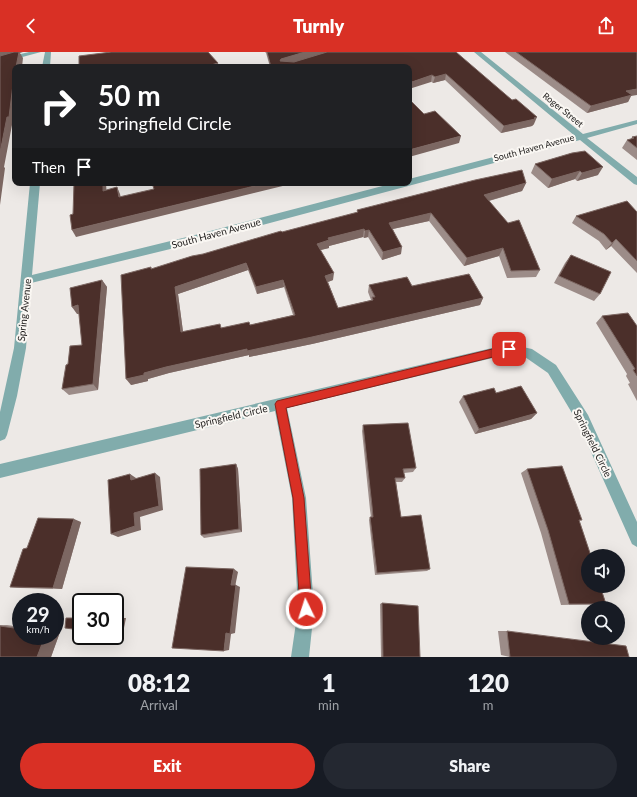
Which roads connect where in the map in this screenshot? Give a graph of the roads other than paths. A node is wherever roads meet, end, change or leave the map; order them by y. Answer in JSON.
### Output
{"nodes":[{"id":1,"x":38,"y":52,"type":"edge"},
{"id":2,"x":48,"y":52,"type":"edge"},
{"id":3,"x":477,"y":52,"type":"edge"},
{"id":4,"x":0,"y":61,"type":"edge"},
{"id":5,"x":46,"y":64,"type":"edge"},
{"id":6,"x":637,"y":122,"type":"edge"},
{"id":7,"x":580,"y":136,"type":"junction"},
{"id":8,"x":412,"y":181,"type":"edge"},
{"id":9,"x":637,"y":182,"type":"edge"},
{"id":10,"x":35,"y":186,"type":"edge"},
{"id":11,"x":394,"y":186,"type":"edge"},
{"id":12,"x":27,"y":280,"type":"junction"},
{"id":13,"x":280,"y":404,"type":"junction"},
{"id":14,"x":0,"y":435,"type":"edge"},
{"id":15,"x":0,"y":471,"type":"edge"},
{"id":16,"x":637,"y":539,"type":"edge"},
{"id":17,"x":300,"y":657,"type":"edge"}],
"edges":[{"from":1,"to":4,"type":"street"},
{"from":2,"to":5,"type":"street"},
{"from":3,"to":7,"type":"street","name":"Roger Street"},
{"from":6,"to":7,"type":"street","name":"South Haven Avenue"},
{"from":7,"to":8,"type":"street","name":"South Haven Avenue"},
{"from":7,"to":9,"type":"street","name":"Roger Street"},
{"from":10,"to":12,"type":"street","name":"Spring Avenue"},
{"from":11,"to":12,"type":"street","name":"South Haven Avenue"},
{"from":12,"to":14,"type":"street","name":"Spring Avenue"},
{"from":13,"to":15,"type":"street","name":"Springfield Circle"},
{"from":13,"to":16,"type":"street","name":"Springfield Circle"},
{"from":13,"to":17,"type":"street"}]}
